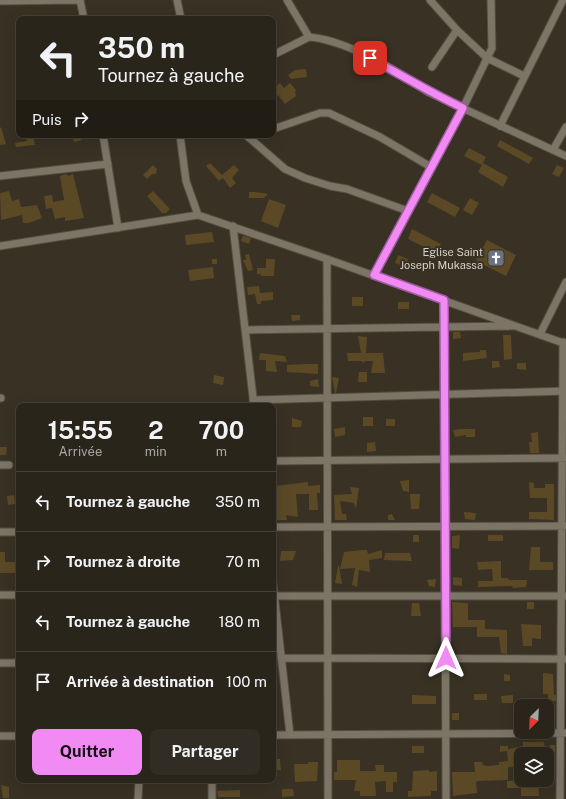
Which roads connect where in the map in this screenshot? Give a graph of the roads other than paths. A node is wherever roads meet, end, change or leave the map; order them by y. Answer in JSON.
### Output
{"nodes":[{"id":1,"x":80,"y":0,"type":"edge"},
{"id":2,"x":177,"y":0,"type":"edge"},
{"id":3,"x":287,"y":0,"type":"edge"},
{"id":4,"x":430,"y":0,"type":"edge"},
{"id":5,"x":491,"y":0,"type":"edge"},
{"id":6,"x":563,"y":0,"type":"edge"},
{"id":7,"x":0,"y":1,"type":"edge"},
{"id":8,"x":83,"y":16,"type":"edge"},
{"id":9,"x":180,"y":16,"type":"edge"},
{"id":10,"x":457,"y":30,"type":"junction"},
{"id":11,"x":309,"y":37,"type":"junction"},
{"id":12,"x":276,"y":54,"type":"edge"},
{"id":13,"x":487,"y":58,"type":"junction"},
{"id":14,"x":432,"y":67,"type":"dead end"},
{"id":15,"x":524,"y":76,"type":"junction"},
{"id":16,"x":463,"y":108,"type":"junction"},
{"id":17,"x":500,"y":126,"type":"junction"},
{"id":18,"x":566,"y":127,"type":"edge"},
{"id":19,"x":276,"y":128,"type":"edge"},
{"id":20,"x":104,"y":138,"type":"edge"},
{"id":21,"x":180,"y":138,"type":"edge"},
{"id":22,"x":252,"y":138,"type":"edge"},
{"id":23,"x":553,"y":150,"type":"junction"},
{"id":24,"x":566,"y":156,"type":"edge"},
{"id":25,"x":108,"y":164,"type":"junction"},
{"id":26,"x":431,"y":167,"type":"junction"},
{"id":27,"x":0,"y":176,"type":"edge"},
{"id":28,"x":408,"y":211,"type":"junction"},
{"id":29,"x":198,"y":215,"type":"junction"},
{"id":30,"x":233,"y":226,"type":"junction"},
{"id":31,"x":118,"y":228,"type":"junction"},
{"id":32,"x":0,"y":246,"type":"edge"},
{"id":33,"x":327,"y":258,"type":"junction"},
{"id":34,"x":374,"y":275,"type":"junction"},
{"id":35,"x":566,"y":282,"type":"edge"},
{"id":36,"x":444,"y":300,"type":"junction"},
{"id":37,"x":518,"y":326,"type":"junction"},
{"id":38,"x":444,"y":327,"type":"junction"},
{"id":39,"x":327,"y":328,"type":"junction"},
{"id":40,"x":245,"y":330,"type":"junction"},
{"id":41,"x":540,"y":334,"type":"junction"},
{"id":42,"x":564,"y":343,"type":"edge"},
{"id":43,"x":564,"y":391,"type":"edge"},
{"id":44,"x":444,"y":394,"type":"junction"},
{"id":45,"x":328,"y":397,"type":"junction"},
{"id":46,"x":254,"y":403,"type":"edge"},
{"id":47,"x":564,"y":458,"type":"edge"},
{"id":48,"x":445,"y":459,"type":"junction"},
{"id":49,"x":276,"y":461,"type":"edge"},
{"id":50,"x":327,"y":461,"type":"junction"},
{"id":51,"x":0,"y":465,"type":"edge"},
{"id":52,"x":9,"y":465,"type":"dead end"},
{"id":53,"x":328,"y":526,"type":"junction"},
{"id":54,"x":445,"y":526,"type":"junction"},
{"id":55,"x":564,"y":526,"type":"edge"},
{"id":56,"x":276,"y":527,"type":"edge"},
{"id":57,"x":0,"y":532,"type":"edge"},
{"id":58,"x":16,"y":532,"type":"edge"},
{"id":59,"x":0,"y":595,"type":"edge"},
{"id":60,"x":16,"y":595,"type":"edge"},
{"id":61,"x":276,"y":596,"type":"edge"},
{"id":62,"x":564,"y":596,"type":"edge"},
{"id":63,"x":328,"y":597,"type":"junction"},
{"id":64,"x":445,"y":597,"type":"junction"},
{"id":65,"x":276,"y":612,"type":"edge"},
{"id":66,"x":282,"y":658,"type":"junction"},
{"id":67,"x":446,"y":658,"type":"junction"},
{"id":68,"x":328,"y":659,"type":"junction"},
{"id":69,"x":563,"y":659,"type":"edge"},
{"id":70,"x":0,"y":663,"type":"edge"},
{"id":71,"x":16,"y":663,"type":"edge"},
{"id":72,"x":563,"y":733,"type":"edge"},
{"id":73,"x":328,"y":734,"type":"junction"},
{"id":74,"x":446,"y":734,"type":"junction"},
{"id":75,"x":276,"y":735,"type":"edge"},
{"id":76,"x":290,"y":735,"type":"junction"},
{"id":77,"x":0,"y":736,"type":"edge"},
{"id":78,"x":16,"y":736,"type":"edge"},
{"id":79,"x":138,"y":783,"type":"edge"},
{"id":80,"x":212,"y":783,"type":"edge"},
{"id":81,"x":138,"y":799,"type":"edge"},
{"id":82,"x":212,"y":799,"type":"edge"},
{"id":83,"x":328,"y":799,"type":"edge"},
{"id":84,"x":446,"y":799,"type":"edge"},
{"id":85,"x":560,"y":799,"type":"edge"}],
"edges":[{"from":1,"to":7,"type":"street"},
{"from":1,"to":8,"type":"street"},
{"from":2,"to":9,"type":"street"},
{"from":3,"to":11,"type":"street"},
{"from":4,"to":10,"type":"street"},
{"from":5,"to":13,"type":"street"},
{"from":6,"to":15,"type":"street"},
{"from":10,"to":13,"type":"street"},
{"from":10,"to":14,"type":"street"},
{"from":11,"to":12,"type":"street"},
{"from":11,"to":16,"type":"street"},
{"from":13,"to":15,"type":"street"},
{"from":13,"to":16,"type":"street"},
{"from":15,"to":17,"type":"street"},
{"from":16,"to":17,"type":"street"},
{"from":16,"to":26,"type":"street"},
{"from":17,"to":23,"type":"street"},
{"from":18,"to":23,"type":"street"},
{"from":19,"to":26,"type":"street"},
{"from":20,"to":25,"type":"street"},
{"from":21,"to":29,"type":"street"},
{"from":22,"to":28,"type":"street"},
{"from":23,"to":24,"type":"street"},
{"from":25,"to":27,"type":"street"},
{"from":25,"to":31,"type":"street"},
{"from":26,"to":28,"type":"street"},
{"from":28,"to":34,"type":"street"},
{"from":29,"to":30,"type":"street"},
{"from":29,"to":31,"type":"street"},
{"from":30,"to":33,"type":"street"},
{"from":30,"to":40,"type":"street"},
{"from":31,"to":32,"type":"street"},
{"from":33,"to":34,"type":"street"},
{"from":33,"to":39,"type":"street"},
{"from":34,"to":36,"type":"street"},
{"from":35,"to":41,"type":"street"},
{"from":36,"to":37,"type":"street"},
{"from":36,"to":38,"type":"street"},
{"from":37,"to":38,"type":"street"},
{"from":37,"to":41,"type":"street"},
{"from":38,"to":39,"type":"street"},
{"from":38,"to":44,"type":"street"},
{"from":39,"to":40,"type":"street"},
{"from":39,"to":45,"type":"street"},
{"from":40,"to":46,"type":"street"},
{"from":41,"to":42,"type":"street"},
{"from":42,"to":43,"type":"street"},
{"from":43,"to":44,"type":"street"},
{"from":43,"to":47,"type":"street"},
{"from":44,"to":45,"type":"street"},
{"from":44,"to":48,"type":"street"},
{"from":45,"to":46,"type":"street"},
{"from":45,"to":50,"type":"street"},
{"from":47,"to":48,"type":"street"},
{"from":47,"to":55,"type":"street"},
{"from":48,"to":50,"type":"street"},
{"from":48,"to":54,"type":"street"},
{"from":49,"to":50,"type":"street"},
{"from":50,"to":53,"type":"street"},
{"from":51,"to":52,"type":"street"},
{"from":53,"to":54,"type":"street"},
{"from":53,"to":56,"type":"street"},
{"from":53,"to":63,"type":"street"},
{"from":54,"to":55,"type":"street"},
{"from":54,"to":64,"type":"street"},
{"from":55,"to":62,"type":"street"},
{"from":57,"to":58,"type":"street"},
{"from":59,"to":60,"type":"street"},
{"from":61,"to":63,"type":"street"},
{"from":62,"to":64,"type":"street"},
{"from":62,"to":69,"type":"street"},
{"from":63,"to":64,"type":"street"},
{"from":63,"to":68,"type":"street"},
{"from":64,"to":67,"type":"street"},
{"from":65,"to":66,"type":"street"},
{"from":66,"to":68,"type":"street"},
{"from":66,"to":76,"type":"street"},
{"from":67,"to":68,"type":"street"},
{"from":67,"to":69,"type":"street"},
{"from":67,"to":74,"type":"street"},
{"from":68,"to":73,"type":"street"},
{"from":69,"to":72,"type":"street"},
{"from":70,"to":71,"type":"street"},
{"from":72,"to":74,"type":"street"},
{"from":72,"to":85,"type":"street"},
{"from":73,"to":74,"type":"street"},
{"from":73,"to":76,"type":"street"},
{"from":73,"to":83,"type":"street"},
{"from":74,"to":84,"type":"street"},
{"from":75,"to":76,"type":"street"},
{"from":77,"to":78,"type":"street"},
{"from":79,"to":81,"type":"street"},
{"from":80,"to":82,"type":"street"}]}
